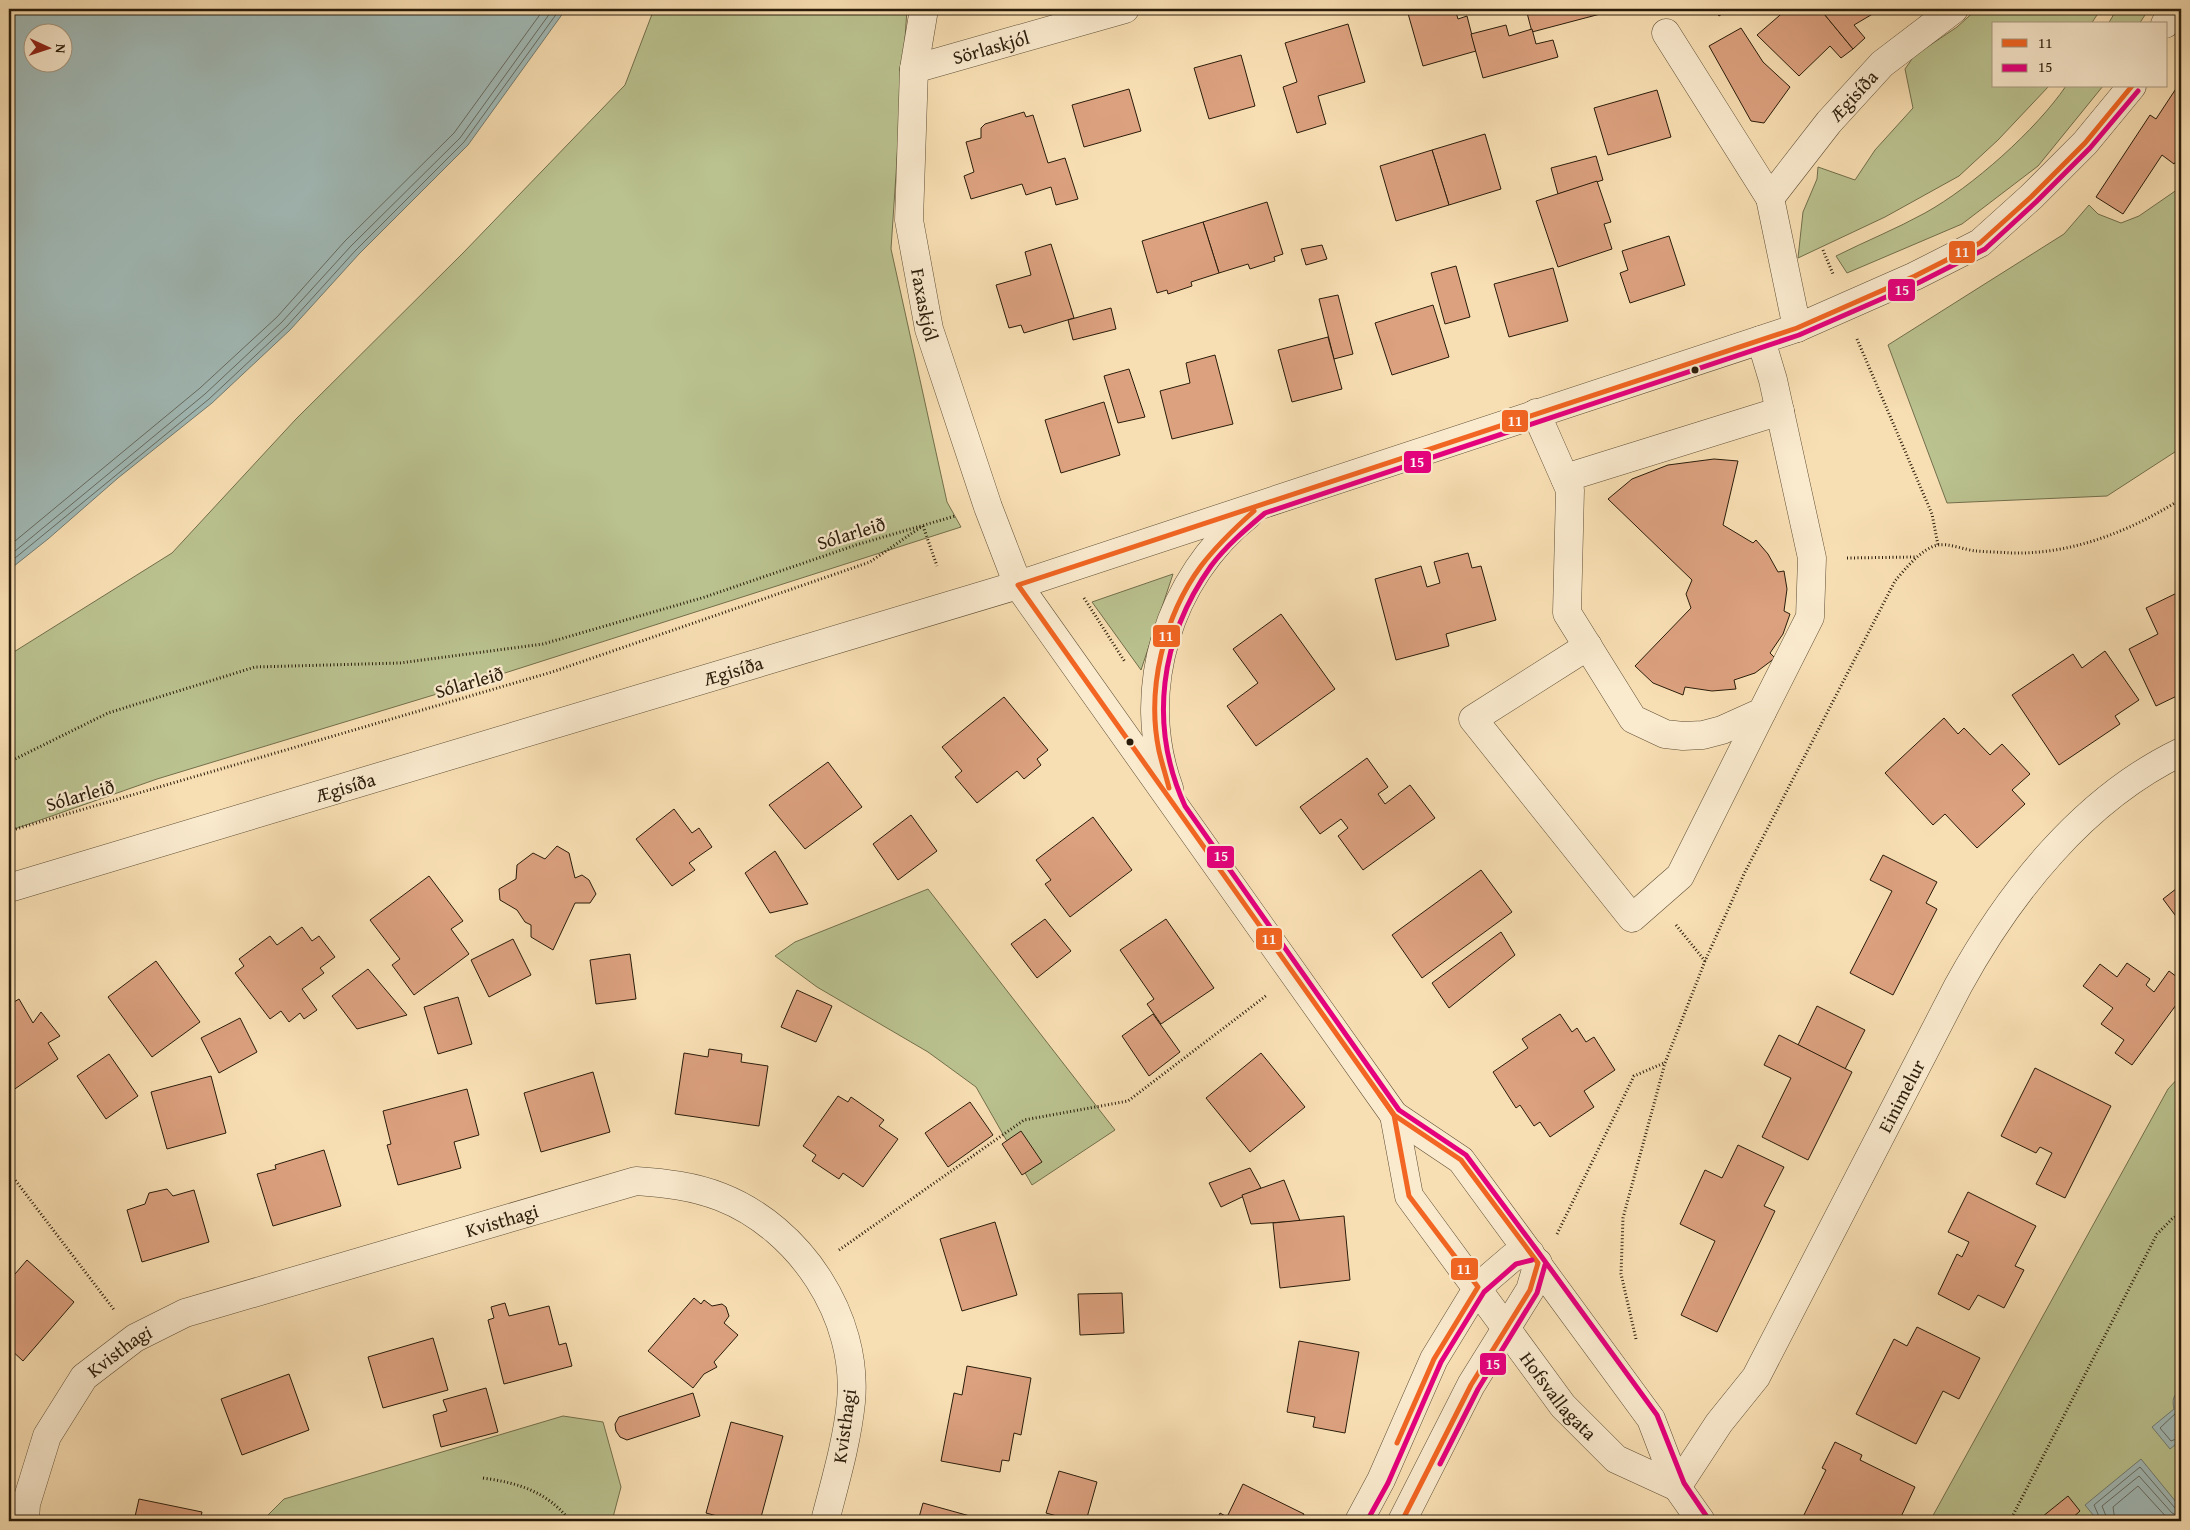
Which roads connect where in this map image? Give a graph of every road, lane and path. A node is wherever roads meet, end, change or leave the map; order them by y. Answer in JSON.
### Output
{"nodes":[{"id":1,"x":924,"y":9,"type":"edge"},
{"id":2,"x":1125,"y":9,"type":"edge"},
{"id":3,"x":1954,"y":9,"type":"edge"},
{"id":4,"x":2173,"y":9,"type":"edge"},
{"id":5,"x":2166,"y":22,"type":"edge"},
{"id":6,"x":1666,"y":33,"type":"dead end"},
{"id":7,"x":914,"y":69,"type":"junction"},
{"id":8,"x":2130,"y":88,"type":"edge"},
{"id":9,"x":1770,"y":198,"type":"junction"},
{"id":10,"x":1847,"y":308,"type":"junction"},
{"id":11,"x":1797,"y":328,"type":"junction"},
{"id":12,"x":1760,"y":340,"type":"junction"},
{"id":13,"x":1780,"y":411,"type":"junction"},
{"id":14,"x":1536,"y":413,"type":"junction"},
{"id":15,"x":1565,"y":478,"type":"junction"},
{"id":16,"x":2181,"y":499,"type":"edge"},
{"id":17,"x":1261,"y":506,"type":"junction"},
{"id":18,"x":963,"y":514,"type":"dead end"},
{"id":19,"x":923,"y":526,"type":"junction"},
{"id":20,"x":1938,"y":545,"type":"junction"},
{"id":21,"x":1812,"y":558,"type":"junction"},
{"id":22,"x":1916,"y":558,"type":"junction"},
{"id":23,"x":936,"y":566,"type":"dead end"},
{"id":24,"x":1018,"y":585,"type":"junction"},
{"id":25,"x":1082,"y":595,"type":"dead end"},
{"id":26,"x":1588,"y":646,"type":"junction"},
{"id":27,"x":1128,"y":666,"type":"dead end"},
{"id":28,"x":1762,"y":712,"type":"junction"},
{"id":29,"x":2181,"y":752,"type":"edge"},
{"id":30,"x":9,"y":762,"type":"edge"},
{"id":31,"x":1178,"y":810,"type":"junction"},
{"id":32,"x":9,"y":830,"type":"edge"},
{"id":33,"x":9,"y":888,"type":"edge"},
{"id":34,"x":1654,"y":898,"type":"junction"},
{"id":35,"x":1705,"y":961,"type":"junction"},
{"id":36,"x":1294,"y":974,"type":"junction"},
{"id":37,"x":1665,"y":1063,"type":"junction"},
{"id":38,"x":1394,"y":1115,"type":"junction"},
{"id":39,"x":9,"y":1172,"type":"edge"},
{"id":40,"x":2181,"y":1213,"type":"edge"},
{"id":41,"x":1556,"y":1236,"type":"dead end"},
{"id":42,"x":1534,"y":1258,"type":"junction"},
{"id":43,"x":812,"y":1269,"type":"junction"},
{"id":44,"x":1478,"y":1287,"type":"junction"},
{"id":45,"x":1508,"y":1327,"type":"junction"},
{"id":46,"x":135,"y":1338,"type":"junction"},
{"id":47,"x":1638,"y":1346,"type":"dead end"},
{"id":48,"x":483,"y":1478,"type":"dead end"},
{"id":49,"x":1677,"y":1487,"type":"junction"},
{"id":50,"x":25,"y":1521,"type":"edge"},
{"id":51,"x":570,"y":1521,"type":"edge"},
{"id":52,"x":825,"y":1521,"type":"edge"},
{"id":53,"x":1359,"y":1521,"type":"edge"},
{"id":54,"x":1402,"y":1521,"type":"edge"},
{"id":55,"x":1702,"y":1521,"type":"edge"},
{"id":56,"x":2010,"y":1521,"type":"edge"}],
"edges":[{"from":1,"to":7,"type":"street","name":"Faxaskjól"},
{"from":2,"to":7,"type":"street","name":"Sörlaskjól"},
{"from":3,"to":9,"type":"street","name":"Ægisíða"},
{"from":4,"to":5,"type":"street"},
{"from":6,"to":9,"type":"street"},
{"from":7,"to":24,"type":"street","name":"Faxaskjól"},
{"from":8,"to":10,"type":"street","name":"Ægisíða"},
{"from":9,"to":11,"type":"street"},
{"from":10,"to":11,"type":"street","name":"Ægisíða"},
{"from":10,"to":20,"type":"path"},
{"from":11,"to":12,"type":"street","name":"Ægisíða"},
{"from":12,"to":13,"type":"street"},
{"from":12,"to":14,"type":"street","name":"Ægisíða"},
{"from":13,"to":15,"type":"street"},
{"from":13,"to":21,"type":"street"},
{"from":14,"to":15,"type":"street"},
{"from":14,"to":17,"type":"street","name":"Ægisíða"},
{"from":15,"to":26,"type":"street"},
{"from":16,"to":20,"type":"path"},
{"from":17,"to":24,"type":"street","name":"Ægisíða"},
{"from":17,"to":31,"type":"street"},
{"from":18,"to":19,"type":"path","name":"Sólarleið"},
{"from":19,"to":23,"type":"path"},
{"from":19,"to":30,"type":"path","name":"Sólarleið"},
{"from":19,"to":32,"type":"path","name":"Sólarleið"},
{"from":20,"to":22,"type":"path"},
{"from":21,"to":22,"type":"path"},
{"from":21,"to":28,"type":"street"},
{"from":22,"to":35,"type":"path"},
{"from":24,"to":31,"type":"street","name":"Hofsvallagata"},
{"from":24,"to":33,"type":"street","name":"Ægisíða"},
{"from":25,"to":27,"type":"path"},
{"from":26,"to":28,"type":"street"},
{"from":26,"to":34,"type":"street"},
{"from":28,"to":34,"type":"street"},
{"from":29,"to":49,"type":"street","name":"Einimelur"},
{"from":31,"to":36,"type":"street","name":"Hofsvallagata"},
{"from":34,"to":35,"type":"path"},
{"from":35,"to":37,"type":"path"},
{"from":36,"to":38,"type":"street","name":"Hofsvallagata"},
{"from":36,"to":43,"type":"path"},
{"from":37,"to":41,"type":"path"},
{"from":37,"to":47,"type":"path"},
{"from":38,"to":42,"type":"street","name":"Hofsvallagata"},
{"from":38,"to":44,"type":"street","name":"Hofsvallagata"},
{"from":39,"to":46,"type":"path"},
{"from":40,"to":56,"type":"path"},
{"from":42,"to":44,"type":"street"},
{"from":42,"to":45,"type":"street"},
{"from":42,"to":49,"type":"street","name":"Hofsvallagata"},
{"from":43,"to":46,"type":"street","name":"Kvisthagi"},
{"from":43,"to":52,"type":"street","name":"Kvisthagi"},
{"from":44,"to":45,"type":"street","name":"Hofsvallagata"},
{"from":44,"to":53,"type":"street"},
{"from":45,"to":49,"type":"street","name":"Hofsvallagata"},
{"from":45,"to":54,"type":"street"},
{"from":46,"to":50,"type":"street","name":"Kvisthagi"},
{"from":48,"to":51,"type":"path"},
{"from":49,"to":55,"type":"street","name":"Hofsvallagata"}]}
